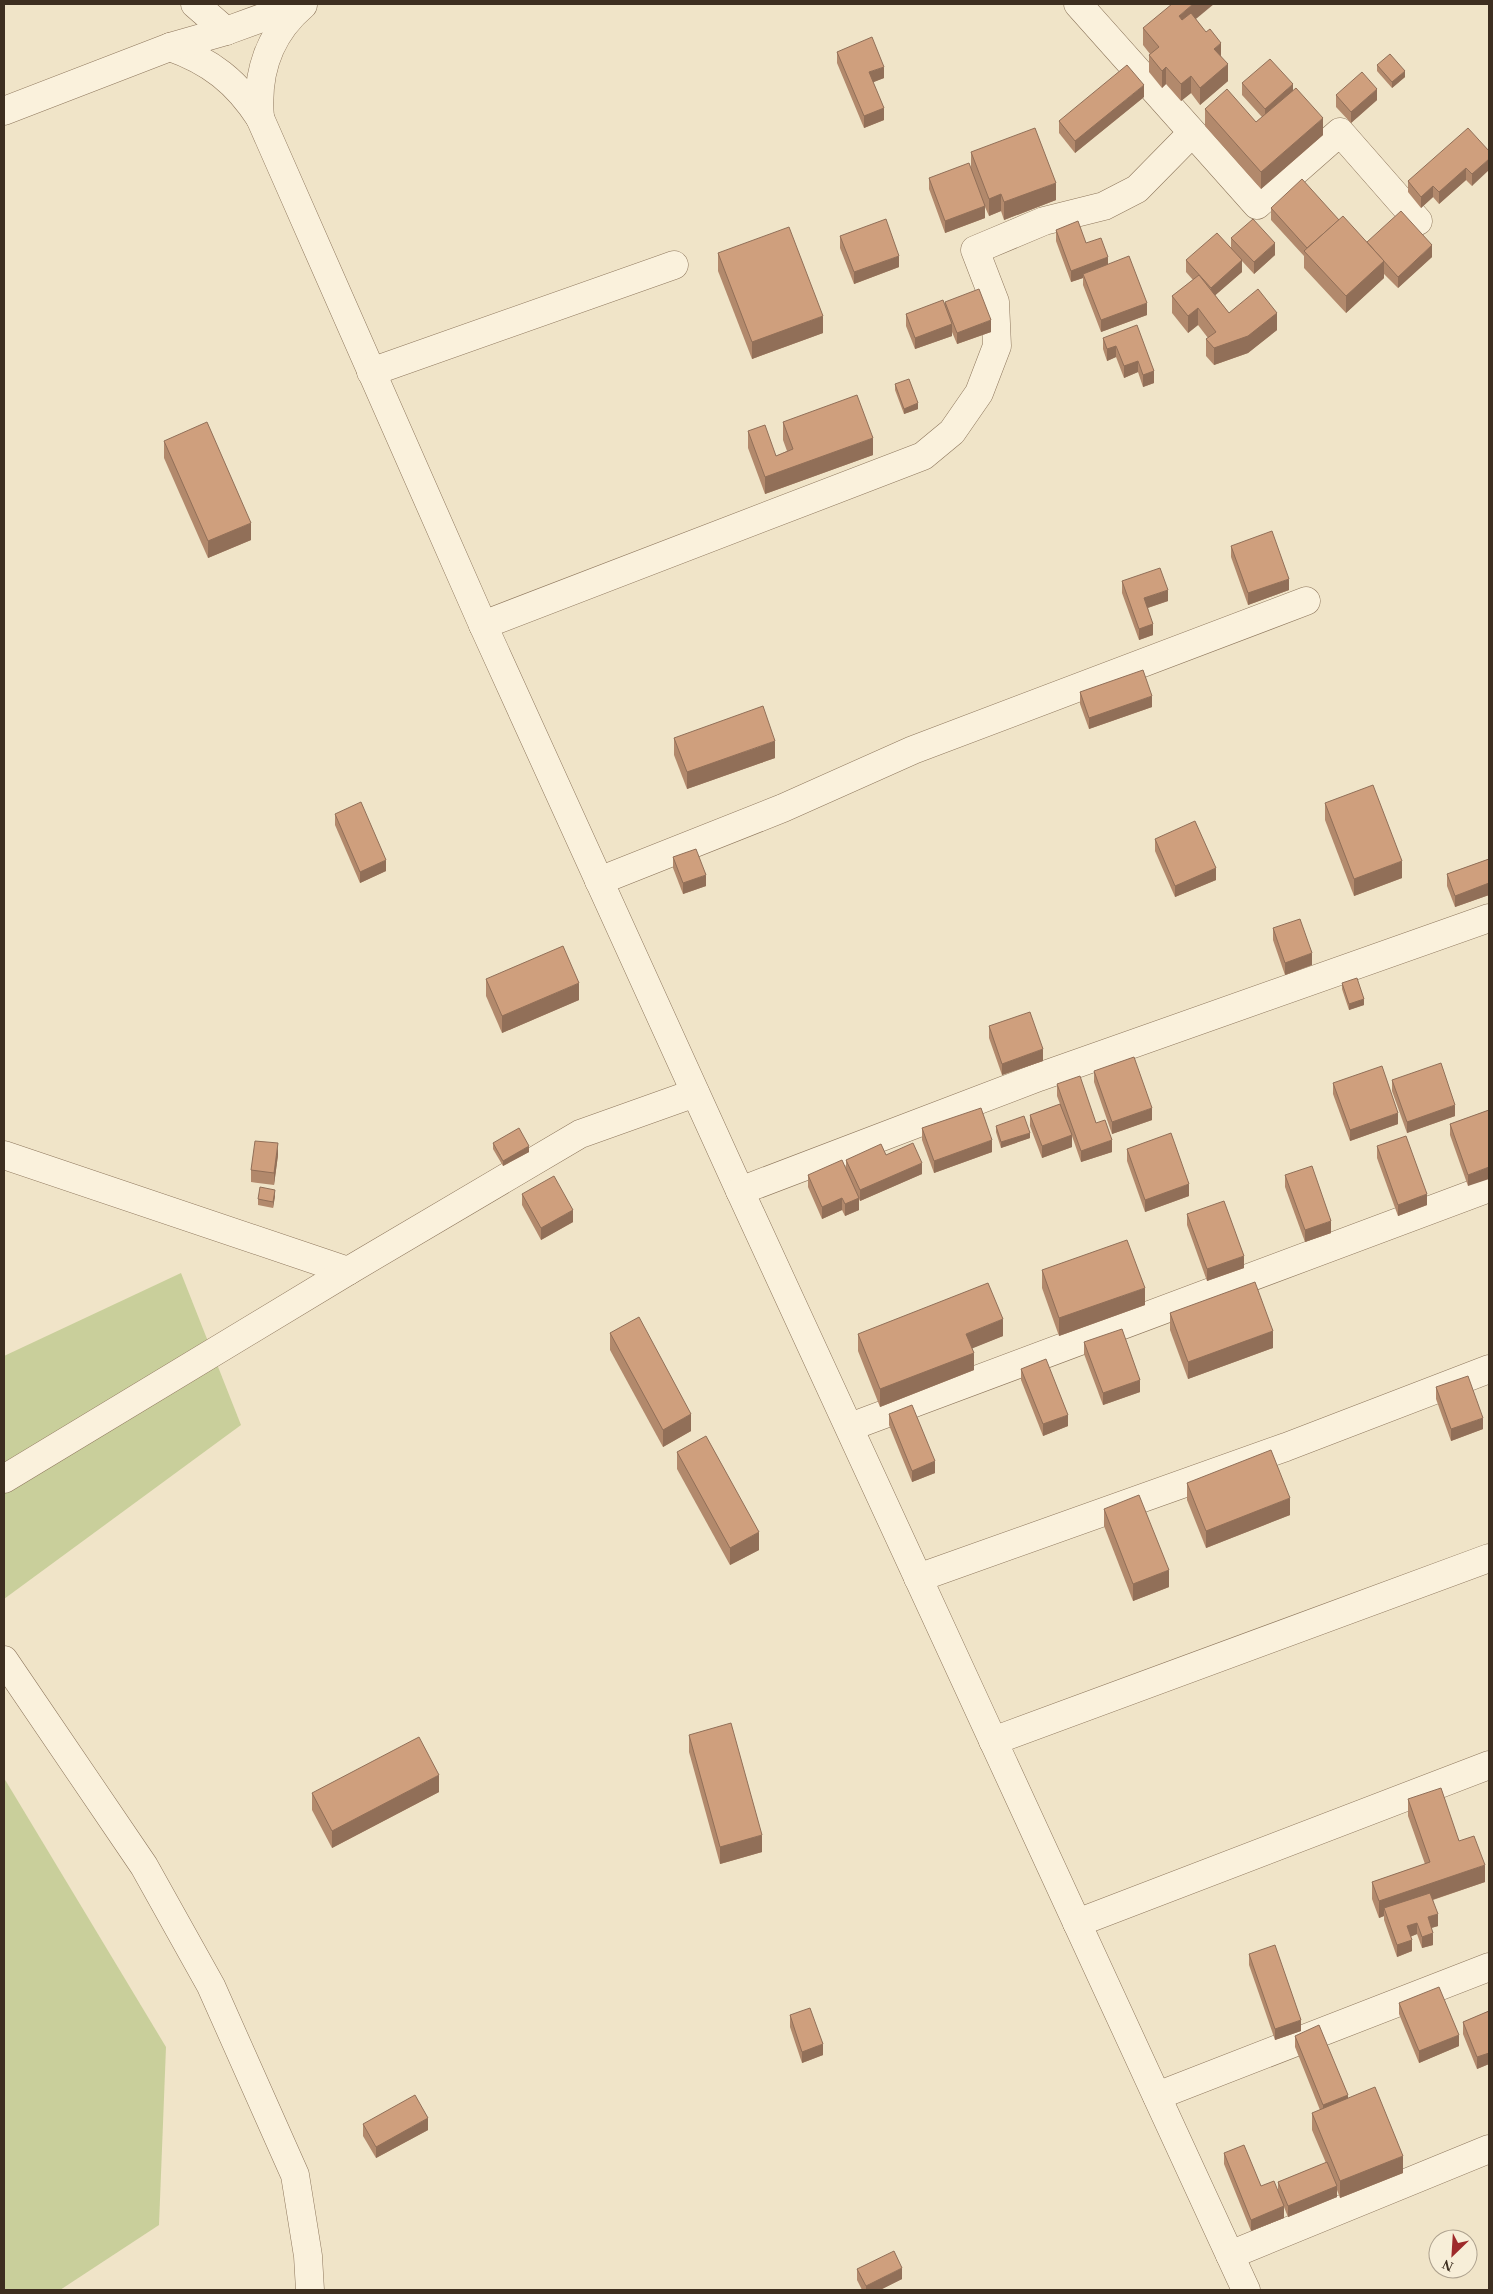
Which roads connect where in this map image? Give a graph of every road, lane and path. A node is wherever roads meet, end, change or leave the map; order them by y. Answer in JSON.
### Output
{"nodes":[{"id":1,"x":196,"y":4,"type":"edge"},
{"id":2,"x":300,"y":4,"type":"edge"},
{"id":3,"x":304,"y":4,"type":"edge"},
{"id":4,"x":1078,"y":4,"type":"edge"},
{"id":5,"x":226,"y":31,"type":"junction"},
{"id":6,"x":170,"y":47,"type":"junction"},
{"id":7,"x":4,"y":111,"type":"edge"},
{"id":8,"x":260,"y":118,"type":"junction"},
{"id":9,"x":1192,"y":133,"type":"junction"},
{"id":10,"x":1418,"y":221,"type":"dead end"},
{"id":11,"x":674,"y":265,"type":"dead end"},
{"id":12,"x":371,"y":372,"type":"junction"},
{"id":13,"x":1306,"y":602,"type":"dead end"},
{"id":14,"x":483,"y":625,"type":"junction"},
{"id":15,"x":599,"y":881,"type":"junction"},
{"id":16,"x":1489,"y":918,"type":"edge"},
{"id":17,"x":695,"y":1093,"type":"junction"},
{"id":18,"x":4,"y":1155,"type":"edge"},
{"id":19,"x":1489,"y":1188,"type":"edge"},
{"id":20,"x":740,"y":1192,"type":"junction"},
{"id":21,"x":348,"y":1270,"type":"junction"},
{"id":22,"x":1489,"y":1369,"type":"edge"},
{"id":23,"x":850,"y":1427,"type":"junction"},
{"id":24,"x":4,"y":1479,"type":"edge"},
{"id":25,"x":1489,"y":1558,"type":"edge"},
{"id":26,"x":918,"y":1578,"type":"junction"},
{"id":27,"x":4,"y":1660,"type":"edge"},
{"id":28,"x":993,"y":1741,"type":"junction"},
{"id":29,"x":1489,"y":1765,"type":"edge"},
{"id":30,"x":1077,"y":1923,"type":"junction"},
{"id":31,"x":1489,"y":1967,"type":"edge"},
{"id":32,"x":1157,"y":2096,"type":"junction"},
{"id":33,"x":1489,"y":2149,"type":"edge"},
{"id":34,"x":1230,"y":2255,"type":"junction"},
{"id":35,"x":310,"y":2290,"type":"edge"},
{"id":36,"x":1246,"y":2290,"type":"edge"}],
"edges":[{"from":1,"to":5,"type":"street"},
{"from":2,"to":5,"type":"street"},
{"from":3,"to":8,"type":"street"},
{"from":4,"to":9,"type":"street"},
{"from":5,"to":6,"type":"street"},
{"from":6,"to":7,"type":"street"},
{"from":6,"to":8,"type":"street"},
{"from":8,"to":12,"type":"street"},
{"from":9,"to":10,"type":"street"},
{"from":9,"to":14,"type":"street"},
{"from":11,"to":12,"type":"street"},
{"from":12,"to":14,"type":"street"},
{"from":13,"to":15,"type":"street"},
{"from":14,"to":15,"type":"street"},
{"from":15,"to":17,"type":"street"},
{"from":16,"to":20,"type":"street"},
{"from":17,"to":20,"type":"street"},
{"from":17,"to":21,"type":"street"},
{"from":18,"to":21,"type":"street"},
{"from":19,"to":23,"type":"street"},
{"from":20,"to":23,"type":"street"},
{"from":21,"to":24,"type":"street"},
{"from":22,"to":26,"type":"street"},
{"from":23,"to":26,"type":"street"},
{"from":25,"to":28,"type":"street"},
{"from":26,"to":28,"type":"street"},
{"from":27,"to":35,"type":"street"},
{"from":28,"to":30,"type":"street"},
{"from":29,"to":30,"type":"street"},
{"from":30,"to":32,"type":"street"},
{"from":31,"to":32,"type":"street"},
{"from":32,"to":34,"type":"street"},
{"from":33,"to":34,"type":"street"},
{"from":34,"to":36,"type":"street"}]}
